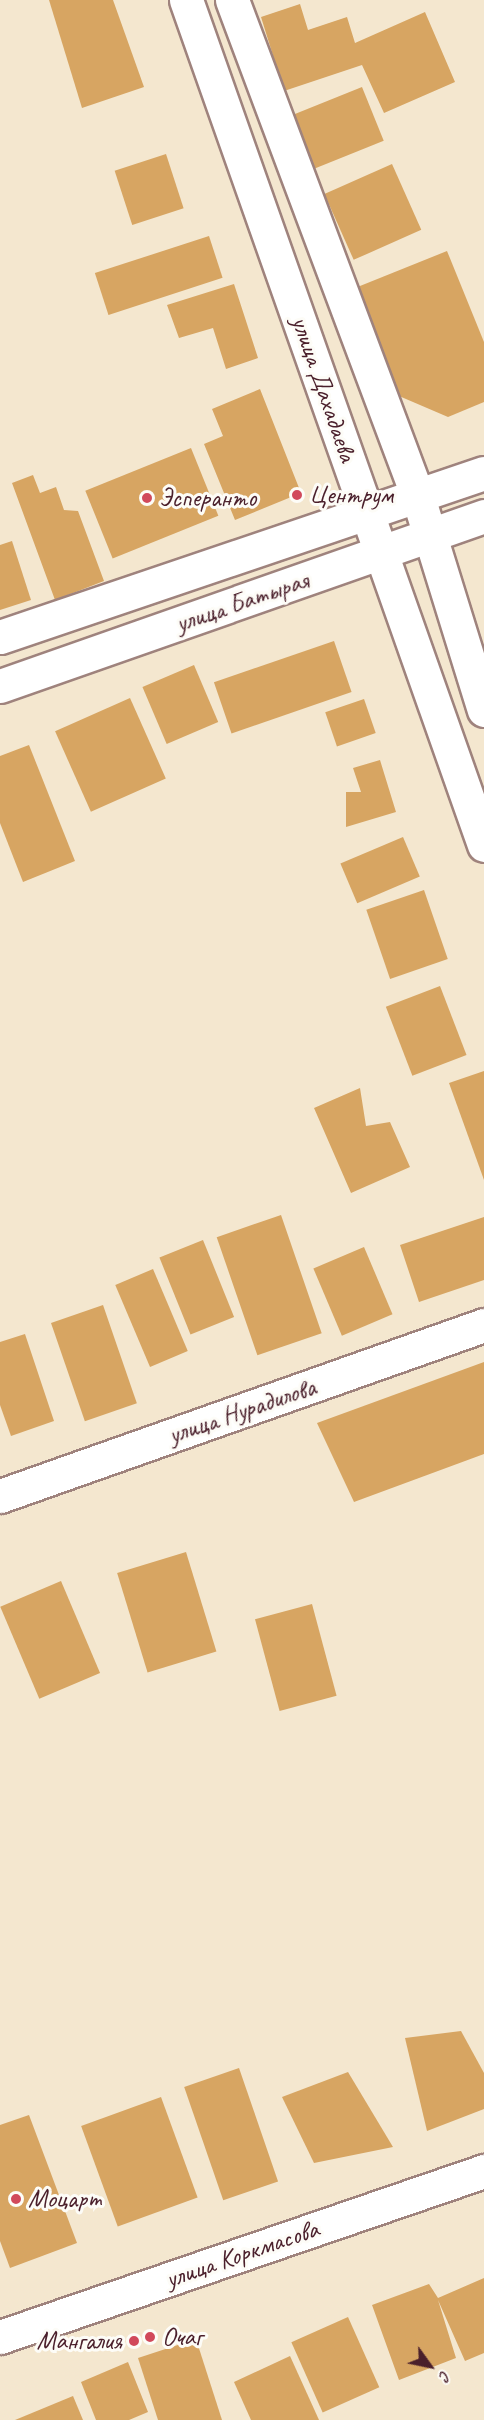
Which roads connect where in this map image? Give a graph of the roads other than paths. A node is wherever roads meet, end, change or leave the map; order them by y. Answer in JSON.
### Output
{"nodes":[{"id":1,"x":186,"y":0,"type":"edge"},
{"id":2,"x":232,"y":0,"type":"edge"},
{"id":3,"x":484,"y":473,"type":"edge"},
{"id":4,"x":418,"y":497,"type":"junction"},
{"id":5,"x":367,"y":510,"type":"junction"},
{"id":6,"x":484,"y":516,"type":"edge"},
{"id":7,"x":383,"y":553,"type":"junction"},
{"id":8,"x":0,"y":637,"type":"edge"},
{"id":9,"x":0,"y":686,"type":"edge"},
{"id":10,"x":484,"y":710,"type":"edge"},
{"id":11,"x":484,"y":846,"type":"edge"},
{"id":12,"x":484,"y":1325,"type":"edge"},
{"id":13,"x":0,"y":1496,"type":"edge"},
{"id":14,"x":484,"y":2171,"type":"edge"},
{"id":15,"x":0,"y":2337,"type":"edge"}],
"edges":[{"from":1,"to":5,"type":"main road","name":"улица Дахадаева"},
{"from":2,"to":4,"type":"main road","name":"улица Дахадаева"},
{"from":3,"to":4,"type":"main road","name":"улица Батырая"},
{"from":4,"to":5,"type":"main road","name":"улица Батырая"},
{"from":4,"to":10,"type":"main road","name":"улица Дахадаева"},
{"from":5,"to":7,"type":"main road","name":"улица Дахадаева"},
{"from":5,"to":8,"type":"main road","name":"улица Батырая"},
{"from":6,"to":7,"type":"main road","name":"улица Батырая"},
{"from":7,"to":9,"type":"main road","name":"улица Батырая"},
{"from":7,"to":11,"type":"main road","name":"улица Дахадаева"},
{"from":12,"to":13,"type":"main road","name":"улица Нурадилова"},
{"from":14,"to":15,"type":"main road","name":"улица Коркмасова"}]}
